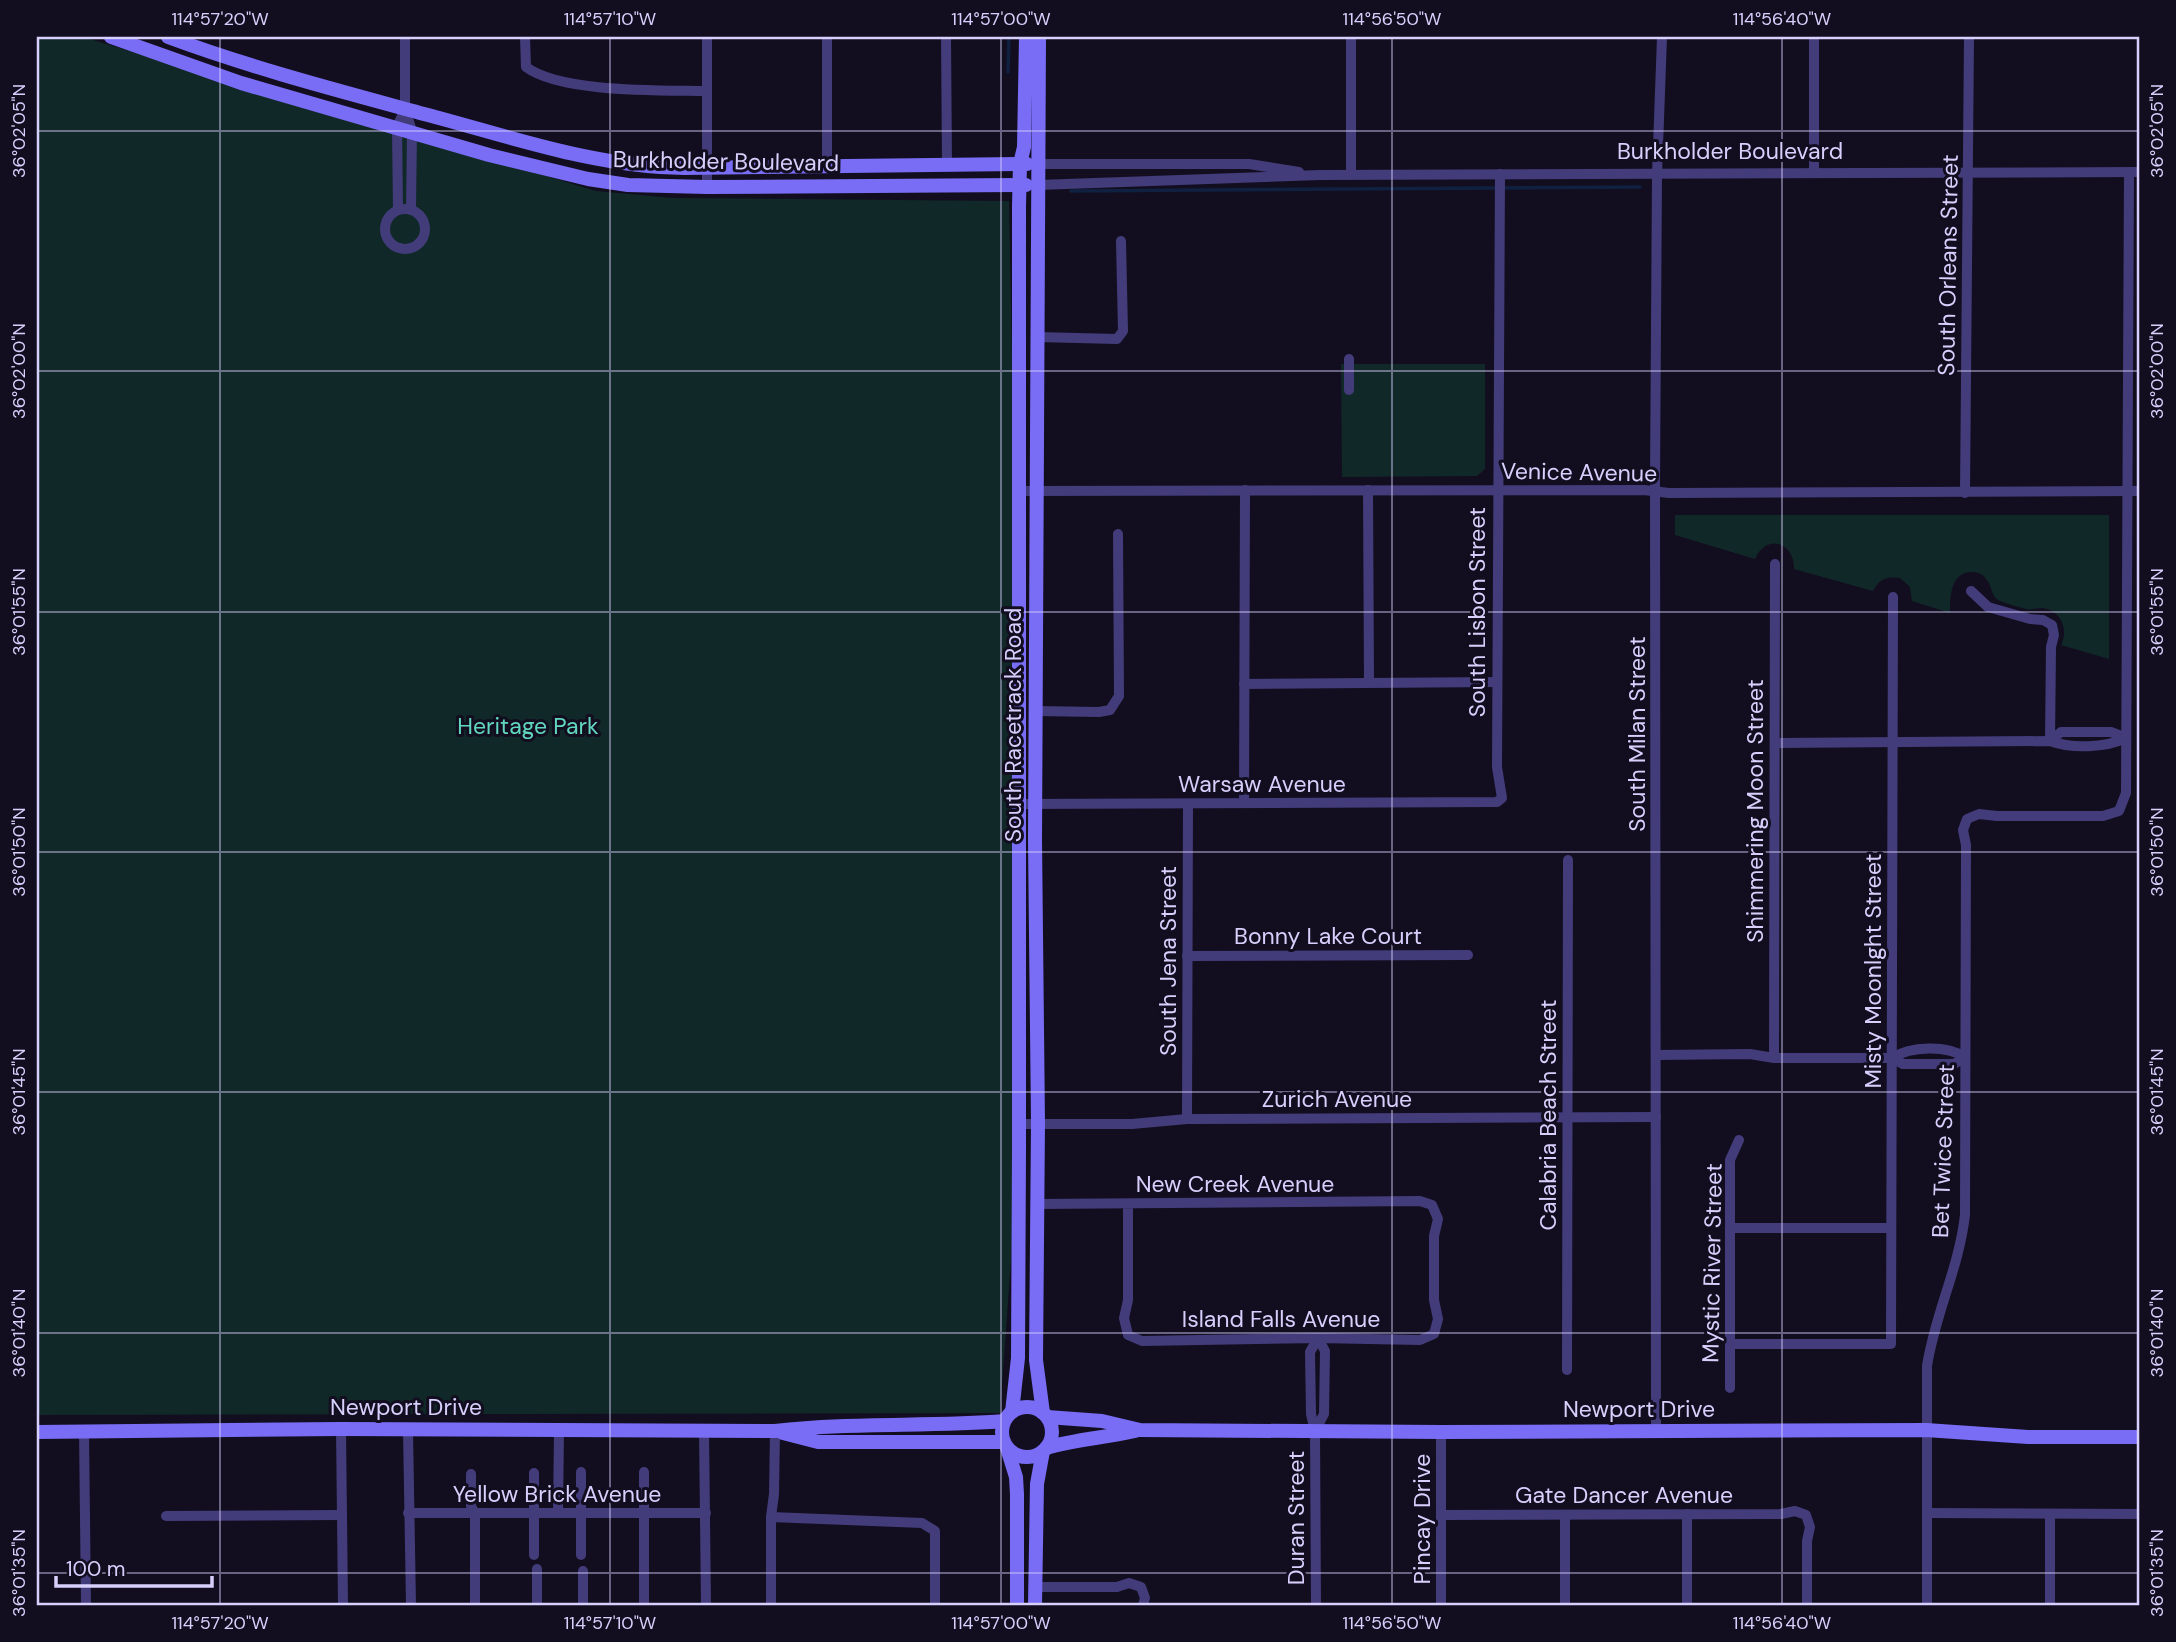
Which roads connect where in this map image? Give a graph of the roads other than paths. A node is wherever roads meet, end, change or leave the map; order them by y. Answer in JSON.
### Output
{"nodes":[{"id":1,"x":111,"y":37,"type":"edge"},
{"id":2,"x":168,"y":37,"type":"edge"},
{"id":3,"x":405,"y":37,"type":"edge"},
{"id":4,"x":525,"y":37,"type":"edge"},
{"id":5,"x":707,"y":37,"type":"edge"},
{"id":6,"x":827,"y":37,"type":"edge"},
{"id":7,"x":946,"y":37,"type":"edge"},
{"id":8,"x":1026,"y":37,"type":"edge"},
{"id":9,"x":1039,"y":37,"type":"edge"},
{"id":10,"x":1351,"y":37,"type":"edge"},
{"id":11,"x":1662,"y":37,"type":"edge"},
{"id":12,"x":1814,"y":37,"type":"edge"},
{"id":13,"x":1969,"y":37,"type":"edge"},
{"id":14,"x":706,"y":91,"type":"junction"},
{"id":15,"x":405,"y":109,"type":"junction"},
{"id":16,"x":397,"y":127,"type":"junction"},
{"id":17,"x":412,"y":131,"type":"junction"},
{"id":18,"x":1020,"y":164,"type":"junction"},
{"id":19,"x":1038,"y":164,"type":"junction"},
{"id":20,"x":827,"y":165,"type":"junction"},
{"id":21,"x":947,"y":165,"type":"junction"},
{"id":22,"x":707,"y":168,"type":"junction"},
{"id":23,"x":2134,"y":172,"type":"edge"},
{"id":24,"x":1814,"y":173,"type":"junction"},
{"id":25,"x":1968,"y":173,"type":"junction"},
{"id":26,"x":1500,"y":174,"type":"junction"},
{"id":27,"x":1657,"y":174,"type":"junction"},
{"id":28,"x":1320,"y":175,"type":"junction"},
{"id":29,"x":1351,"y":175,"type":"junction"},
{"id":30,"x":1020,"y":185,"type":"junction"},
{"id":31,"x":1038,"y":185,"type":"junction"},
{"id":32,"x":707,"y":187,"type":"junction"},
{"id":33,"x":398,"y":210,"type":"junction"},
{"id":34,"x":411,"y":210,"type":"junction"},
{"id":35,"x":1121,"y":241,"type":"dead end"},
{"id":36,"x":1037,"y":337,"type":"junction"},
{"id":37,"x":1349,"y":359,"type":"dead end"},
{"id":38,"x":1349,"y":390,"type":"dead end"},
{"id":39,"x":1245,"y":490,"type":"junction"},
{"id":40,"x":1368,"y":490,"type":"junction"},
{"id":41,"x":1496,"y":490,"type":"junction"},
{"id":42,"x":1019,"y":491,"type":"junction"},
{"id":43,"x":1037,"y":491,"type":"junction"},
{"id":44,"x":1656,"y":491,"type":"junction"},
{"id":45,"x":2126,"y":491,"type":"junction"},
{"id":46,"x":2139,"y":491,"type":"edge"},
{"id":47,"x":1965,"y":493,"type":"junction"},
{"id":48,"x":1118,"y":534,"type":"dead end"},
{"id":49,"x":1775,"y":564,"type":"dead end"},
{"id":50,"x":1971,"y":591,"type":"dead end"},
{"id":51,"x":1892,"y":597,"type":"dead end"},
{"id":52,"x":1497,"y":682,"type":"junction"},
{"id":53,"x":1369,"y":683,"type":"junction"},
{"id":54,"x":1244,"y":684,"type":"junction"},
{"id":55,"x":1035,"y":711,"type":"junction"},
{"id":56,"x":2126,"y":738,"type":"junction"},
{"id":57,"x":2050,"y":741,"type":"junction"},
{"id":58,"x":1892,"y":742,"type":"junction"},
{"id":59,"x":1775,"y":743,"type":"junction"},
{"id":60,"x":1502,"y":798,"type":"joint"},
{"id":61,"x":1244,"y":803,"type":"junction"},
{"id":62,"x":1020,"y":804,"type":"junction"},
{"id":63,"x":1035,"y":804,"type":"junction"},
{"id":64,"x":1188,"y":804,"type":"junction"},
{"id":65,"x":1568,"y":860,"type":"dead end"},
{"id":66,"x":1468,"y":955,"type":"dead end"},
{"id":67,"x":1187,"y":956,"type":"junction"},
{"id":68,"x":1656,"y":1055,"type":"junction"},
{"id":69,"x":1965,"y":1057,"type":"junction"},
{"id":70,"x":1774,"y":1058,"type":"junction"},
{"id":71,"x":1892,"y":1058,"type":"junction"},
{"id":72,"x":1656,"y":1117,"type":"junction"},
{"id":73,"x":1568,"y":1118,"type":"junction"},
{"id":74,"x":1186,"y":1119,"type":"junction"},
{"id":75,"x":1038,"y":1123,"type":"junction"},
{"id":76,"x":1019,"y":1124,"type":"junction"},
{"id":77,"x":1739,"y":1140,"type":"dead end"},
{"id":78,"x":1037,"y":1204,"type":"junction"},
{"id":79,"x":1128,"y":1204,"type":"junction"},
{"id":80,"x":1730,"y":1228,"type":"junction"},
{"id":81,"x":1891,"y":1228,"type":"junction"},
{"id":82,"x":1434,"y":1334,"type":"joint"},
{"id":83,"x":1318,"y":1338,"type":"junction"},
{"id":84,"x":1730,"y":1344,"type":"junction"},
{"id":85,"x":1567,"y":1370,"type":"dead end"},
{"id":86,"x":1730,"y":1388,"type":"dead end"},
{"id":87,"x":1045,"y":1415,"type":"junction"},
{"id":88,"x":1008,"y":1416,"type":"junction"},
{"id":89,"x":341,"y":1429,"type":"junction"},
{"id":90,"x":408,"y":1430,"type":"junction"},
{"id":91,"x":1140,"y":1430,"type":"junction"},
{"id":92,"x":1926,"y":1430,"type":"junction"},
{"id":93,"x":559,"y":1431,"type":"junction"},
{"id":94,"x":704,"y":1431,"type":"junction"},
{"id":95,"x":775,"y":1431,"type":"junction"},
{"id":96,"x":1315,"y":1431,"type":"junction"},
{"id":97,"x":1656,"y":1431,"type":"junction"},
{"id":98,"x":37,"y":1432,"type":"edge"},
{"id":99,"x":84,"y":1432,"type":"junction"},
{"id":100,"x":1441,"y":1432,"type":"junction"},
{"id":101,"x":2139,"y":1437,"type":"edge"},
{"id":102,"x":1006,"y":1445,"type":"junction"},
{"id":103,"x":1044,"y":1449,"type":"junction"},
{"id":104,"x":581,"y":1472,"type":"dead end"},
{"id":105,"x":644,"y":1472,"type":"dead end"},
{"id":106,"x":534,"y":1473,"type":"dead end"},
{"id":107,"x":471,"y":1474,"type":"dead end"},
{"id":108,"x":408,"y":1513,"type":"junction"},
{"id":109,"x":558,"y":1513,"type":"junction"},
{"id":110,"x":581,"y":1513,"type":"junction"},
{"id":111,"x":644,"y":1513,"type":"junction"},
{"id":112,"x":706,"y":1513,"type":"junction"},
{"id":113,"x":1927,"y":1513,"type":"junction"},
{"id":114,"x":475,"y":1514,"type":"junction"},
{"id":115,"x":534,"y":1514,"type":"junction"},
{"id":116,"x":1687,"y":1514,"type":"junction"},
{"id":117,"x":2050,"y":1514,"type":"junction"},
{"id":118,"x":2139,"y":1514,"type":"edge"},
{"id":119,"x":342,"y":1515,"type":"junction"},
{"id":120,"x":1441,"y":1515,"type":"junction"},
{"id":121,"x":1565,"y":1515,"type":"junction"},
{"id":122,"x":166,"y":1516,"type":"dead end"},
{"id":123,"x":771,"y":1517,"type":"junction"},
{"id":124,"x":534,"y":1555,"type":"dead end"},
{"id":125,"x":581,"y":1555,"type":"dead end"},
{"id":126,"x":537,"y":1569,"type":"dead end"},
{"id":127,"x":583,"y":1571,"type":"dead end"},
{"id":128,"x":1035,"y":1587,"type":"junction"},
{"id":129,"x":86,"y":1605,"type":"edge"},
{"id":130,"x":343,"y":1605,"type":"edge"},
{"id":131,"x":411,"y":1605,"type":"edge"},
{"id":132,"x":475,"y":1605,"type":"edge"},
{"id":133,"x":537,"y":1605,"type":"edge"},
{"id":134,"x":583,"y":1605,"type":"edge"},
{"id":135,"x":644,"y":1605,"type":"edge"},
{"id":136,"x":706,"y":1605,"type":"edge"},
{"id":137,"x":771,"y":1605,"type":"edge"},
{"id":138,"x":935,"y":1605,"type":"edge"},
{"id":139,"x":1017,"y":1605,"type":"edge"},
{"id":140,"x":1035,"y":1605,"type":"edge"},
{"id":141,"x":1143,"y":1605,"type":"edge"},
{"id":142,"x":1316,"y":1605,"type":"edge"},
{"id":143,"x":1441,"y":1605,"type":"edge"},
{"id":144,"x":1565,"y":1605,"type":"edge"},
{"id":145,"x":1687,"y":1605,"type":"edge"},
{"id":146,"x":1807,"y":1605,"type":"edge"},
{"id":147,"x":1927,"y":1605,"type":"edge"},
{"id":148,"x":2050,"y":1605,"type":"edge"}],
"edges":[{"from":1,"to":16,"type":"main road","name":"Burkholder Boulevard"},
{"from":2,"to":15,"type":"main road","name":"Burkholder Boulevard"},
{"from":3,"to":15,"type":"street"},
{"from":4,"to":14,"type":"street"},
{"from":5,"to":14,"type":"street"},
{"from":6,"to":20,"type":"street"},
{"from":7,"to":21,"type":"street"},
{"from":8,"to":18,"type":"main road","name":"South Racetrack Road"},
{"from":9,"to":19,"type":"main road","name":"South Racetrack Road"},
{"from":10,"to":29,"type":"street"},
{"from":11,"to":27,"type":"street","name":"South Milan Street"},
{"from":12,"to":24,"type":"street"},
{"from":13,"to":25,"type":"street","name":"South Orleans Street"},
{"from":14,"to":22,"type":"street"},
{"from":15,"to":16,"type":"street"},
{"from":15,"to":17,"type":"street"},
{"from":15,"to":22,"type":"main road","name":"Burkholder Boulevard"},
{"from":16,"to":17,"type":"main road","name":"Burkholder Boulevard"},
{"from":16,"to":33,"type":"street"},
{"from":17,"to":32,"type":"main road","name":"Burkholder Boulevard"},
{"from":17,"to":34,"type":"street"},
{"from":18,"to":19,"type":"main road","name":"Burkholder Boulevard"},
{"from":18,"to":21,"type":"main road","name":"Burkholder Boulevard"},
{"from":18,"to":30,"type":"main road","name":"South Racetrack Road"},
{"from":19,"to":28,"type":"street","name":"Burkholder Boulevard"},
{"from":19,"to":31,"type":"main road","name":"South Racetrack Road"},
{"from":20,"to":21,"type":"main road","name":"Burkholder Boulevard"},
{"from":20,"to":22,"type":"main road","name":"Burkholder Boulevard"},
{"from":22,"to":32,"type":"street"},
{"from":23,"to":25,"type":"street","name":"Burkholder Boulevard"},
{"from":23,"to":45,"type":"street"},
{"from":24,"to":25,"type":"street","name":"Burkholder Boulevard"},
{"from":24,"to":27,"type":"street","name":"Burkholder Boulevard"},
{"from":25,"to":47,"type":"street","name":"South Orleans Street"},
{"from":26,"to":27,"type":"street","name":"Burkholder Boulevard"},
{"from":26,"to":29,"type":"street","name":"Burkholder Boulevard"},
{"from":26,"to":41,"type":"street","name":"South Lisbon Street"},
{"from":27,"to":44,"type":"street","name":"South Milan Street"},
{"from":28,"to":29,"type":"street","name":"Burkholder Boulevard"},
{"from":28,"to":31,"type":"street","name":"Burkholder Boulevard"},
{"from":30,"to":31,"type":"main road","name":"Burkholder Boulevard"},
{"from":30,"to":32,"type":"main road","name":"Burkholder Boulevard"},
{"from":30,"to":42,"type":"main road","name":"South Racetrack Road"},
{"from":31,"to":36,"type":"main road","name":"South Racetrack Road"},
{"from":33,"to":34,"type":"street"},
{"from":33,"to":34,"type":"street"},
{"from":35,"to":36,"type":"street"},
{"from":36,"to":43,"type":"main road","name":"South Racetrack Road"},
{"from":37,"to":38,"type":"street"},
{"from":39,"to":40,"type":"street","name":"Venice Avenue"},
{"from":39,"to":43,"type":"street","name":"Venice Avenue"},
{"from":39,"to":54,"type":"street"},
{"from":40,"to":41,"type":"street","name":"Venice Avenue"},
{"from":40,"to":53,"type":"street"},
{"from":41,"to":44,"type":"street","name":"Venice Avenue"},
{"from":41,"to":52,"type":"street","name":"South Lisbon Street"},
{"from":42,"to":43,"type":"street","name":"Venice Avenue"},
{"from":42,"to":62,"type":"main road","name":"South Racetrack Road"},
{"from":43,"to":55,"type":"main road","name":"South Racetrack Road"},
{"from":44,"to":47,"type":"street","name":"Venice Avenue"},
{"from":44,"to":68,"type":"street","name":"South Milan Street"},
{"from":45,"to":46,"type":"street","name":"Venice Avenue"},
{"from":45,"to":47,"type":"street","name":"Venice Avenue"},
{"from":45,"to":56,"type":"street"},
{"from":48,"to":55,"type":"street"},
{"from":49,"to":59,"type":"street","name":"Shimmering Moon Street"},
{"from":50,"to":57,"type":"street"},
{"from":51,"to":58,"type":"street","name":"Misty Moonlght Street"},
{"from":52,"to":53,"type":"street"},
{"from":52,"to":60,"type":"street","name":"South Lisbon Street"},
{"from":53,"to":54,"type":"street"},
{"from":54,"to":61,"type":"street"},
{"from":55,"to":63,"type":"main road","name":"South Racetrack Road"},
{"from":56,"to":57,"type":"street"},
{"from":56,"to":69,"type":"street","name":"Bet Twice Street"},
{"from":57,"to":58,"type":"street"},
{"from":58,"to":59,"type":"street"},
{"from":58,"to":71,"type":"street","name":"Misty Moonlght Street"},
{"from":59,"to":70,"type":"street","name":"Shimmering Moon Street"},
{"from":60,"to":61,"type":"street","name":"Warsaw Avenue"},
{"from":61,"to":64,"type":"street","name":"Warsaw Avenue"},
{"from":62,"to":63,"type":"street","name":"Warsaw Avenue"},
{"from":62,"to":76,"type":"main road","name":"South Racetrack Road"},
{"from":63,"to":64,"type":"street","name":"Warsaw Avenue"},
{"from":63,"to":75,"type":"main road","name":"South Racetrack Road"},
{"from":64,"to":67,"type":"street","name":"South Jena Street"},
{"from":65,"to":73,"type":"street","name":"Calabria Beach Street"},
{"from":66,"to":67,"type":"street","name":"Bonny Lake Court"},
{"from":67,"to":74,"type":"street","name":"South Jena Street"},
{"from":68,"to":70,"type":"street"},
{"from":68,"to":72,"type":"street","name":"South Milan Street"},
{"from":69,"to":71,"type":"street"},
{"from":69,"to":92,"type":"street","name":"Bet Twice Street"},
{"from":70,"to":71,"type":"street"},
{"from":71,"to":81,"type":"street","name":"Misty Moonlght Street"},
{"from":72,"to":73,"type":"street","name":"Zurich Avenue"},
{"from":72,"to":97,"type":"street","name":"South Milan Street"},
{"from":73,"to":74,"type":"street","name":"Zurich Avenue"},
{"from":73,"to":85,"type":"street","name":"Calabria Beach Street"},
{"from":74,"to":75,"type":"street","name":"Zurich Avenue"},
{"from":75,"to":76,"type":"street","name":"Zurich Avenue"},
{"from":75,"to":78,"type":"main road","name":"South Racetrack Road"},
{"from":76,"to":88,"type":"main road","name":"South Racetrack Road"},
{"from":77,"to":80,"type":"street","name":"Mystic River Street"},
{"from":78,"to":79,"type":"street","name":"New Creek Avenue"},
{"from":78,"to":87,"type":"main road","name":"South Racetrack Road"},
{"from":79,"to":82,"type":"street","name":"New Creek Avenue"},
{"from":79,"to":83,"type":"street","name":"Island Falls Avenue"},
{"from":80,"to":81,"type":"street"},
{"from":80,"to":84,"type":"street","name":"Mystic River Street"},
{"from":81,"to":84,"type":"street","name":"Misty Moonlght Street"},
{"from":82,"to":83,"type":"street","name":"Island Falls Avenue"},
{"from":83,"to":96,"type":"street","name":"Duran Street"},
{"from":84,"to":86,"type":"street","name":"Mystic River Street"},
{"from":87,"to":88,"type":"main road"},
{"from":87,"to":91,"type":"main road","name":"Newport Drive"},
{"from":87,"to":103,"type":"main road"},
{"from":88,"to":95,"type":"main road","name":"Newport Drive"},
{"from":88,"to":102,"type":"main road"},
{"from":89,"to":90,"type":"main road","name":"Newport Drive"},
{"from":89,"to":99,"type":"main road","name":"Newport Drive"},
{"from":89,"to":119,"type":"street"},
{"from":90,"to":93,"type":"main road","name":"Newport Drive"},
{"from":90,"to":108,"type":"street"},
{"from":91,"to":96,"type":"main road","name":"Newport Drive"},
{"from":91,"to":103,"type":"main road","name":"Newport Drive"},
{"from":92,"to":97,"type":"main road","name":"Newport Drive"},
{"from":92,"to":101,"type":"main road","name":"Newport Drive"},
{"from":92,"to":113,"type":"street","name":"Bet Twice Street"},
{"from":93,"to":94,"type":"main road","name":"Newport Drive"},
{"from":93,"to":109,"type":"street"},
{"from":94,"to":95,"type":"main road","name":"Newport Drive"},
{"from":94,"to":112,"type":"street"},
{"from":95,"to":102,"type":"main road","name":"Newport Drive"},
{"from":95,"to":123,"type":"street"},
{"from":96,"to":100,"type":"main road","name":"Newport Drive"},
{"from":96,"to":142,"type":"street","name":"Duran Street"},
{"from":97,"to":100,"type":"main road","name":"Newport Drive"},
{"from":98,"to":99,"type":"main road","name":"Newport Drive"},
{"from":99,"to":129,"type":"street"},
{"from":100,"to":120,"type":"street","name":"Pincay Drive"},
{"from":102,"to":103,"type":"main road"},
{"from":102,"to":139,"type":"main road"},
{"from":103,"to":128,"type":"main road"},
{"from":104,"to":110,"type":"street"},
{"from":105,"to":111,"type":"street"},
{"from":106,"to":115,"type":"street"},
{"from":107,"to":114,"type":"street"},
{"from":108,"to":114,"type":"street","name":"Yellow Brick Avenue"},
{"from":108,"to":131,"type":"street"},
{"from":109,"to":110,"type":"street","name":"Yellow Brick Avenue"},
{"from":109,"to":115,"type":"street","name":"Yellow Brick Avenue"},
{"from":110,"to":111,"type":"street","name":"Yellow Brick Avenue"},
{"from":110,"to":125,"type":"street"},
{"from":111,"to":112,"type":"street","name":"Yellow Brick Avenue"},
{"from":111,"to":135,"type":"street"},
{"from":112,"to":136,"type":"street"},
{"from":113,"to":117,"type":"street"},
{"from":113,"to":147,"type":"street","name":"Bet Twice Street"},
{"from":114,"to":115,"type":"street","name":"Yellow Brick Avenue"},
{"from":114,"to":132,"type":"street"},
{"from":115,"to":124,"type":"street"},
{"from":116,"to":121,"type":"street","name":"Gate Dancer Avenue"},
{"from":116,"to":145,"type":"street"},
{"from":116,"to":146,"type":"street","name":"Gate Dancer Avenue"},
{"from":117,"to":118,"type":"street"},
{"from":117,"to":148,"type":"street"},
{"from":119,"to":122,"type":"street"},
{"from":119,"to":130,"type":"street"},
{"from":120,"to":121,"type":"street","name":"Gate Dancer Avenue"},
{"from":120,"to":143,"type":"street","name":"Pincay Drive"},
{"from":121,"to":144,"type":"street"},
{"from":123,"to":137,"type":"street"},
{"from":123,"to":138,"type":"street"},
{"from":126,"to":133,"type":"street"},
{"from":127,"to":134,"type":"street"},
{"from":128,"to":140,"type":"main road"},
{"from":128,"to":141,"type":"street"}]}
